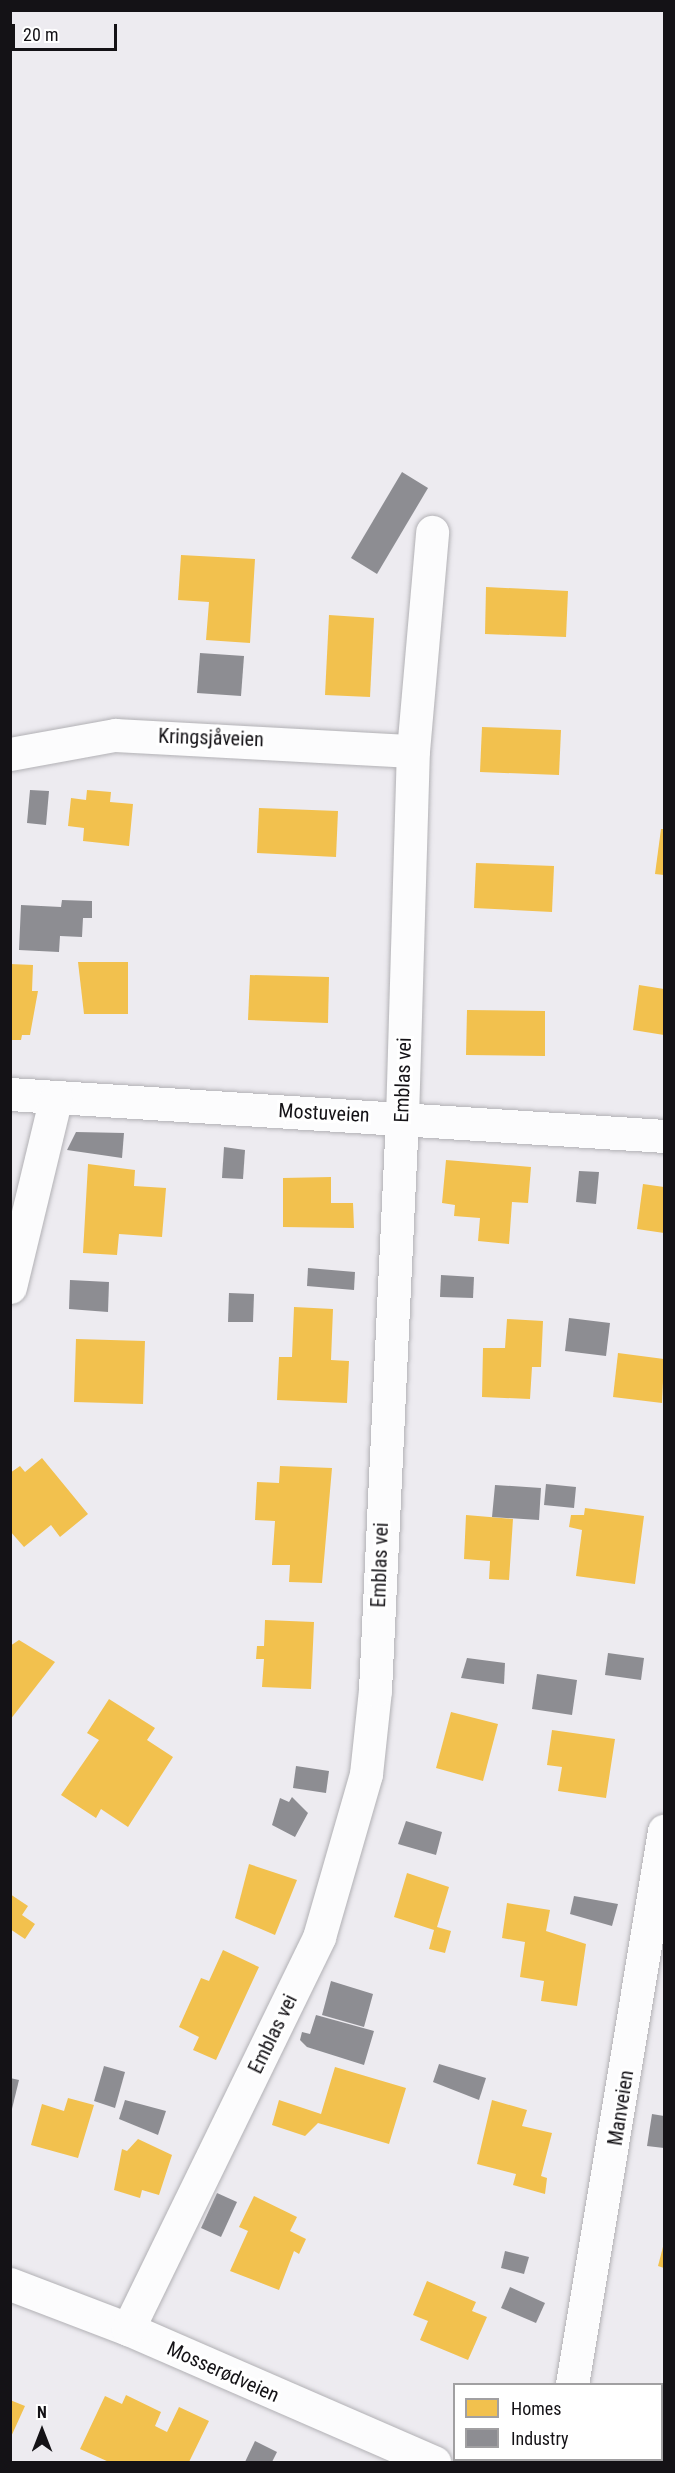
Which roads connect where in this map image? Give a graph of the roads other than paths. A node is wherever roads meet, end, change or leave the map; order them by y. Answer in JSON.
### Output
{"nodes":[{"id":1,"x":432,"y":532,"type":"dead end"},
{"id":2,"x":412,"y":751,"type":"junction"},
{"id":3,"x":10,"y":754,"type":"edge"},
{"id":4,"x":10,"y":1094,"type":"edge"},
{"id":5,"x":56,"y":1097,"type":"junction"},
{"id":6,"x":402,"y":1118,"type":"junction"},
{"id":7,"x":664,"y":1136,"type":"edge"},
{"id":8,"x":10,"y":1287,"type":"edge"},
{"id":9,"x":664,"y":1831,"type":"edge"},
{"id":10,"x":10,"y":2284,"type":"edge"},
{"id":11,"x":128,"y":2329,"type":"junction"},
{"id":12,"x":572,"y":2383,"type":"edge"},
{"id":13,"x":434,"y":2463,"type":"edge"}],
"edges":[{"from":1,"to":2,"type":"street","name":"Emblas vei"},
{"from":2,"to":3,"type":"street","name":"Kringsjåveien"},
{"from":2,"to":6,"type":"street","name":"Emblas vei"},
{"from":4,"to":5,"type":"street","name":"Mostuveien"},
{"from":5,"to":6,"type":"street","name":"Mostuveien"},
{"from":5,"to":8,"type":"street"},
{"from":6,"to":7,"type":"street","name":"Mostuveien"},
{"from":6,"to":11,"type":"street","name":"Emblas vei"},
{"from":9,"to":12,"type":"street","name":"Manveien"},
{"from":10,"to":11,"type":"street","name":"Mosserødveien"},
{"from":11,"to":13,"type":"street","name":"Mosserødveien"}]}
